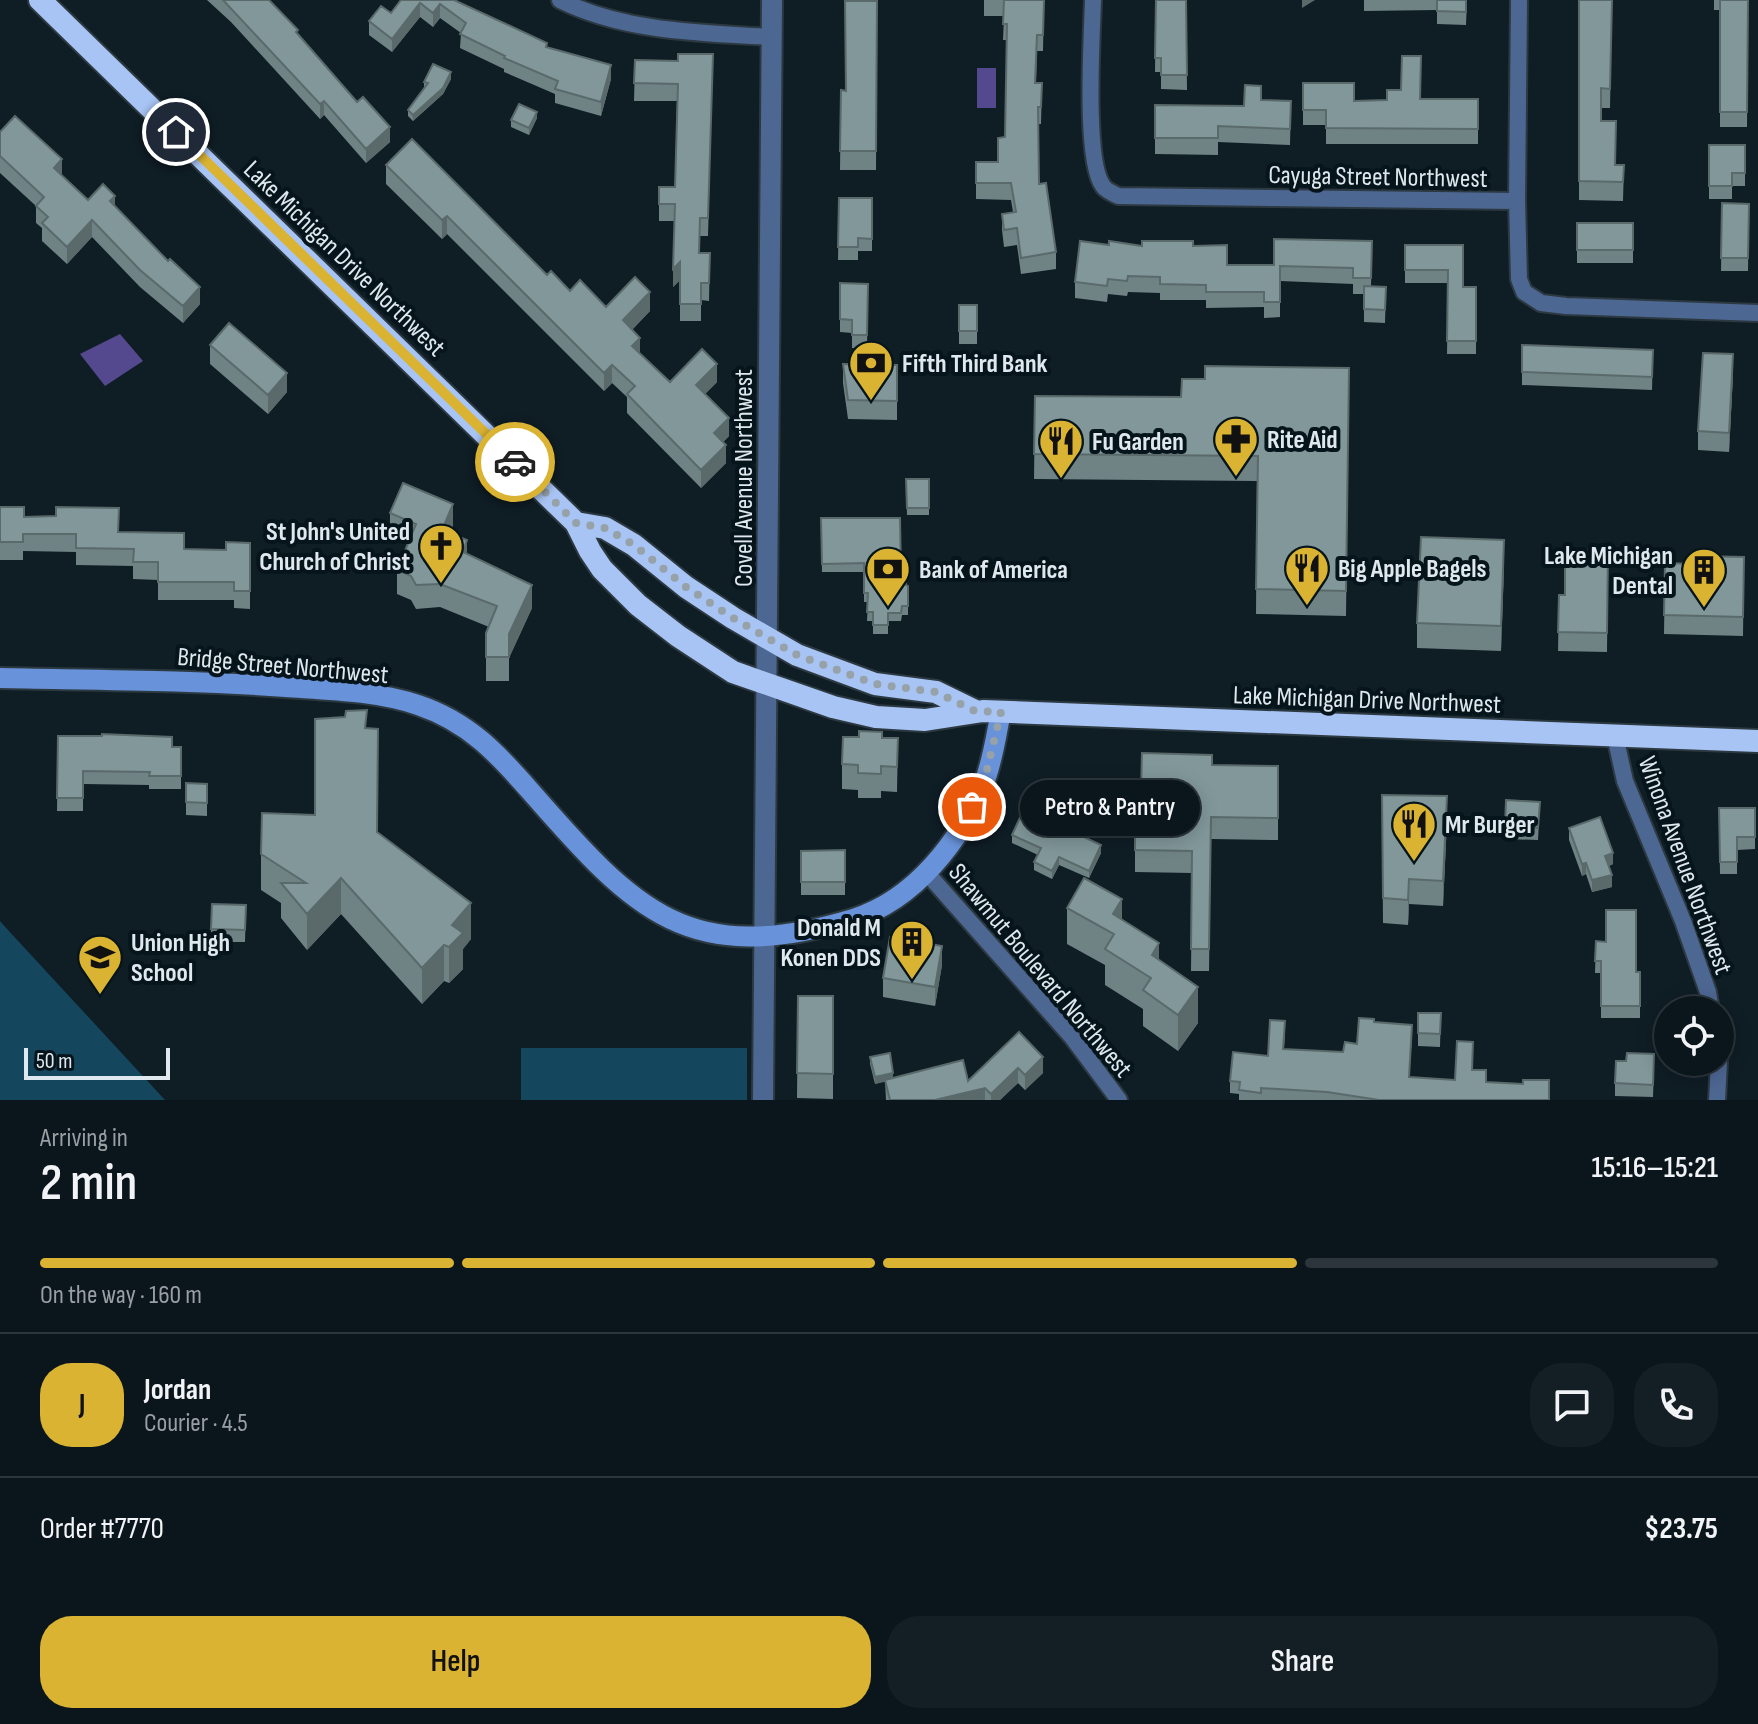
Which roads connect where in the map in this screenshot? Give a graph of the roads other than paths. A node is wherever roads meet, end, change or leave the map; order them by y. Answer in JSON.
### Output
{"nodes":[{"id":1,"x":40,"y":0,"type":"edge"},
{"id":2,"x":560,"y":0,"type":"edge"},
{"id":3,"x":772,"y":0,"type":"edge"},
{"id":4,"x":1093,"y":0,"type":"edge"},
{"id":5,"x":1519,"y":0,"type":"edge"},
{"id":6,"x":772,"y":37,"type":"junction"},
{"id":7,"x":1517,"y":201,"type":"junction"},
{"id":8,"x":1758,"y":313,"type":"edge"},
{"id":9,"x":576,"y":523,"type":"junction"},
{"id":10,"x":768,"y":639,"type":"junction"},
{"id":11,"x":0,"y":678,"type":"edge"},
{"id":12,"x":767,"y":684,"type":"junction"},
{"id":13,"x":975,"y":711,"type":"junction"},
{"id":14,"x":1001,"y":712,"type":"junction"},
{"id":15,"x":1615,"y":736,"type":"junction"},
{"id":16,"x":1758,"y":741,"type":"edge"},
{"id":17,"x":926,"y":872,"type":"junction"},
{"id":18,"x":764,"y":937,"type":"junction"},
{"id":19,"x":1709,"y":996,"type":"edge"},
{"id":20,"x":1718,"y":1076,"type":"edge"},
{"id":21,"x":1116,"y":1099,"type":"edge"},
{"id":22,"x":763,"y":1100,"type":"edge"},
{"id":23,"x":1717,"y":1100,"type":"edge"}],
"edges":[{"from":1,"to":9,"type":"highway","name":"Lake Michigan Drive Northwest"},
{"from":2,"to":6,"type":"street"},
{"from":3,"to":6,"type":"street","name":"Covell Avenue Northwest"},
{"from":4,"to":7,"type":"street","name":"Cayuga Street Northwest"},
{"from":5,"to":7,"type":"street"},
{"from":6,"to":10,"type":"street","name":"Covell Avenue Northwest"},
{"from":7,"to":8,"type":"street","name":"Cayuga Street Northwest"},
{"from":9,"to":10,"type":"highway","name":"Lake Michigan Drive Northwest"},
{"from":9,"to":12,"type":"highway","name":"Lake Michigan Drive Northwest"},
{"from":10,"to":12,"type":"street","name":"Covell Avenue Northwest"},
{"from":10,"to":13,"type":"highway","name":"Lake Michigan Drive Northwest"},
{"from":11,"to":18,"type":"main road","name":"Bridge Street Northwest"},
{"from":12,"to":13,"type":"highway","name":"Lake Michigan Drive Northwest"},
{"from":12,"to":18,"type":"street","name":"Covell Avenue Northwest"},
{"from":13,"to":14,"type":"highway","name":"Lake Michigan Drive Northwest"},
{"from":14,"to":15,"type":"highway","name":"Lake Michigan Drive Northwest"},
{"from":14,"to":17,"type":"main road","name":"Bridge Street Northwest"},
{"from":15,"to":16,"type":"highway","name":"Lake Michigan Drive Northwest"},
{"from":15,"to":19,"type":"street","name":"Winona Avenue Northwest"},
{"from":17,"to":18,"type":"main road","name":"Bridge Street Northwest"},
{"from":17,"to":21,"type":"street","name":"Shawmut Boulevard Northwest"},
{"from":18,"to":22,"type":"street","name":"Covell Avenue Northwest"},
{"from":20,"to":23,"type":"street"}]}
